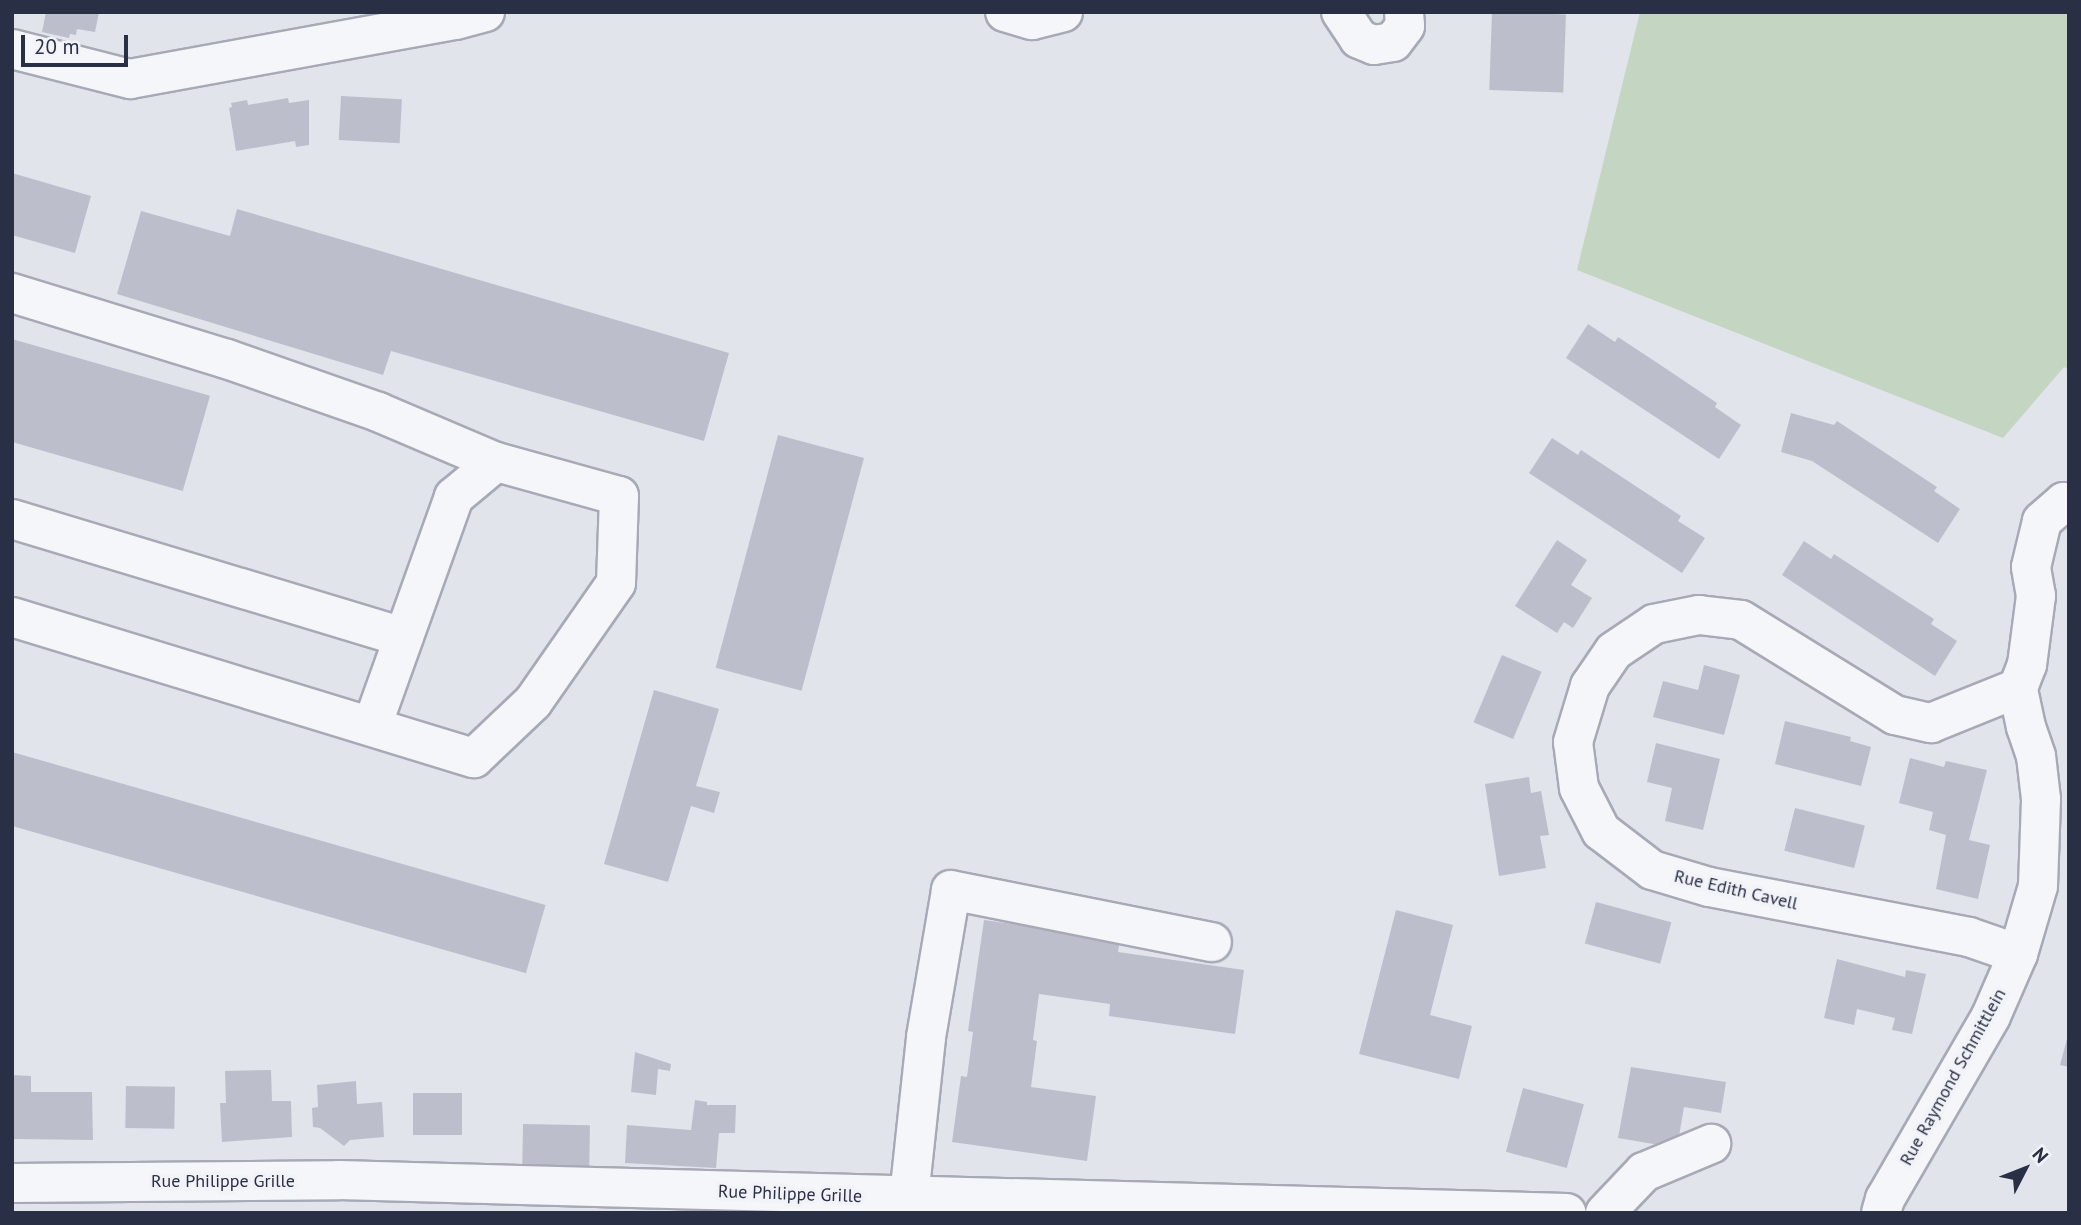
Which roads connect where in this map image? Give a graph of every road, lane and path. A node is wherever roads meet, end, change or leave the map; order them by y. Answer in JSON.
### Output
{"nodes":[{"id":1,"x":485,"y":12,"type":"edge"},
{"id":2,"x":1005,"y":12,"type":"edge"},
{"id":3,"x":1063,"y":12,"type":"edge"},
{"id":4,"x":1341,"y":12,"type":"edge"},
{"id":5,"x":1404,"y":12,"type":"edge"},
{"id":6,"x":12,"y":50,"type":"edge"},
{"id":7,"x":12,"y":293,"type":"edge"},
{"id":8,"x":496,"y":462,"type":"junction"},
{"id":9,"x":2069,"y":505,"type":"edge"},
{"id":10,"x":12,"y":519,"type":"edge"},
{"id":11,"x":12,"y":617,"type":"edge"},
{"id":12,"x":404,"y":637,"type":"junction"},
{"id":13,"x":2018,"y":688,"type":"junction"},
{"id":14,"x":372,"y":726,"type":"junction"},
{"id":15,"x":1212,"y":942,"type":"dead end"},
{"id":16,"x":2018,"y":954,"type":"junction"},
{"id":17,"x":1711,"y":1144,"type":"dead end"},
{"id":18,"x":12,"y":1183,"type":"edge"},
{"id":19,"x":909,"y":1197,"type":"junction"},
{"id":20,"x":1567,"y":1213,"type":"edge"},
{"id":21,"x":1605,"y":1213,"type":"edge"},
{"id":22,"x":1881,"y":1213,"type":"edge"}],
"edges":[{"from":1,"to":6,"type":"street"},
{"from":2,"to":3,"type":"street"},
{"from":4,"to":5,"type":"street"},
{"from":7,"to":8,"type":"street"},
{"from":8,"to":12,"type":"street"},
{"from":8,"to":14,"type":"street"},
{"from":9,"to":13,"type":"street","name":"Rue Raymond Schmittlein"},
{"from":10,"to":12,"type":"street"},
{"from":11,"to":14,"type":"street"},
{"from":12,"to":14,"type":"street"},
{"from":13,"to":16,"type":"street","name":"Rue Raymond Schmittlein"},
{"from":13,"to":16,"type":"street","name":"Rue Edith Cavell"},
{"from":15,"to":19,"type":"street"},
{"from":16,"to":22,"type":"street","name":"Rue Raymond Schmittlein"},
{"from":17,"to":21,"type":"street"},
{"from":18,"to":19,"type":"street","name":"Rue Philippe Grille"},
{"from":19,"to":20,"type":"street","name":"Rue Philippe Grille"}]}
